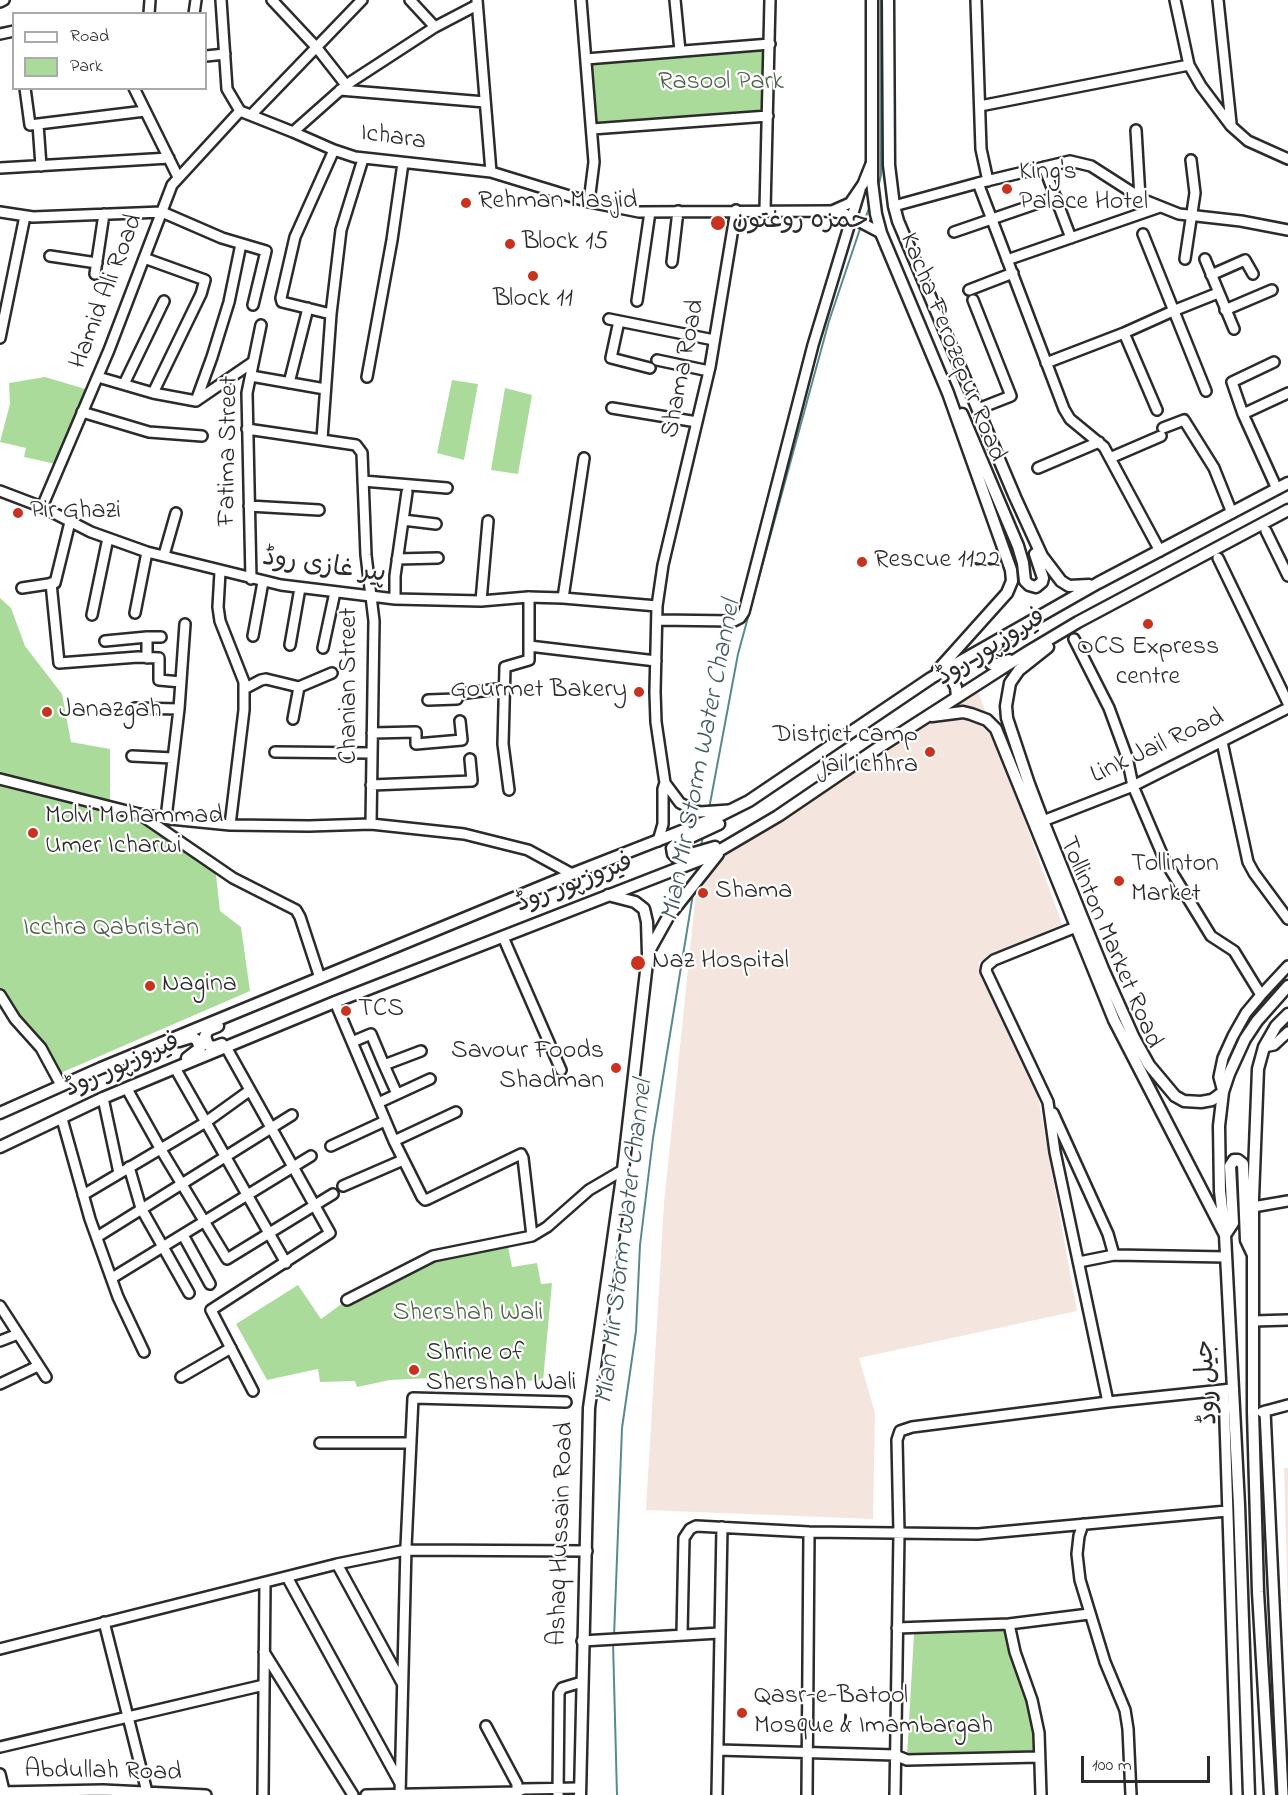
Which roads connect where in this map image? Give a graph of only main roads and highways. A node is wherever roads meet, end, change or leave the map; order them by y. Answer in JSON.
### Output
{"nodes":[{"id":1,"x":872,"y":0,"type":"edge"},
{"id":2,"x":888,"y":0,"type":"edge"},
{"id":3,"x":948,"y":393,"type":"junction"},
{"id":4,"x":1288,"y":483,"type":"edge"},
{"id":5,"x":1015,"y":497,"type":"junction"},
{"id":6,"x":1288,"y":510,"type":"edge"},
{"id":7,"x":1098,"y":583,"type":"junction"},
{"id":8,"x":1030,"y":622,"type":"junction"},
{"id":9,"x":1078,"y":622,"type":"junction"},
{"id":10,"x":1026,"y":653,"type":"junction"},
{"id":11,"x":936,"y":675,"type":"junction"},
{"id":12,"x":957,"y":698,"type":"junction"},
{"id":13,"x":929,"y":716,"type":"junction"},
{"id":14,"x":1024,"y":786,"type":"junction"},
{"id":15,"x":749,"y":801,"type":"junction"},
{"id":16,"x":738,"y":840,"type":"junction"},
{"id":17,"x":721,"y":850,"type":"joint"},
{"id":18,"x":710,"y":859,"type":"junction"},
{"id":19,"x":608,"y":895,"type":"junction"},
{"id":20,"x":648,"y":954,"type":"junction"},
{"id":21,"x":320,"y":978,"type":"junction"},
{"id":22,"x":1288,"y":986,"type":"edge"},
{"id":23,"x":335,"y":1002,"type":"junction"},
{"id":24,"x":1288,"y":1014,"type":"edge"},
{"id":25,"x":101,"y":1068,"type":"junction"},
{"id":26,"x":1223,"y":1092,"type":"junction"},
{"id":27,"x":104,"y":1098,"type":"junction"},
{"id":28,"x":0,"y":1113,"type":"edge"},
{"id":29,"x":0,"y":1147,"type":"edge"},
{"id":30,"x":1225,"y":1235,"type":"junction"},
{"id":31,"x":1253,"y":1255,"type":"junction"},
{"id":32,"x":580,"y":1791,"type":"edge"},
{"id":33,"x":1249,"y":1795,"type":"edge"},
{"id":34,"x":1270,"y":1795,"type":"edge"}],
"edges":[{"from":1,"to":3,"type":"main road","name":"Kacha Ferozepur Road"},
{"from":2,"to":5,"type":"main road"},
{"from":3,"to":5,"type":"main road"},
{"from":3,"to":11,"type":"main road","name":"Kacha Ferozepur Road"},
{"from":4,"to":7,"type":"main road","name":"فیروزپور روڈ"},
{"from":5,"to":7,"type":"main road"},
{"from":6,"to":9,"type":"main road","name":"فیروزپور روڈ"},
{"from":7,"to":8,"type":"main road","name":"فیروزپور روڈ"},
{"from":8,"to":10,"type":"main road"},
{"from":8,"to":11,"type":"main road","name":"فیروزپور روڈ"},
{"from":9,"to":10,"type":"main road","name":"فیروزپور روڈ"},
{"from":9,"to":14,"type":"main road","name":"Tollinton Market Road"},
{"from":10,"to":12,"type":"main road","name":"فیروزپور روڈ"},
{"from":11,"to":12,"type":"main road"},
{"from":11,"to":15,"type":"main road","name":"فیروزپور روڈ"},
{"from":12,"to":13,"type":"main road","name":"فیروزپور روڈ"},
{"from":13,"to":14,"type":"main road","name":"Tollinton Market Road"},
{"from":13,"to":16,"type":"main road","name":"فیروزپور روڈ"},
{"from":14,"to":26,"type":"main road","name":"Tollinton Market Road"},
{"from":14,"to":30,"type":"main road","name":"Tollinton Market Road"},
{"from":15,"to":16,"type":"main road"},
{"from":15,"to":21,"type":"main road","name":"فیروزپور روڈ"},
{"from":16,"to":17,"type":"main road","name":"فیروزپور روڈ"},
{"from":17,"to":18,"type":"main road","name":"Ashaq Hussain Road"},
{"from":18,"to":19,"type":"main road","name":"فیروزپور روڈ"},
{"from":18,"to":20,"type":"main road","name":"Ashaq Hussain Road"},
{"from":19,"to":20,"type":"main road","name":"Ashaq Hussain Road"},
{"from":19,"to":23,"type":"main road","name":"فیروزپور روڈ"},
{"from":20,"to":32,"type":"main road","name":"Ashaq Hussain Road"},
{"from":21,"to":23,"type":"main road"},
{"from":21,"to":25,"type":"main road","name":"فیروزپور روڈ"},
{"from":22,"to":26,"type":"main road","name":"جیل روڈ"},
{"from":23,"to":27,"type":"main road","name":"فیروزپور روڈ"},
{"from":24,"to":31,"type":"main road","name":"جیل روڈ"},
{"from":25,"to":27,"type":"main road"},
{"from":25,"to":28,"type":"main road","name":"فیروزپور روڈ"},
{"from":26,"to":30,"type":"main road","name":"جیل روڈ"},
{"from":27,"to":29,"type":"main road","name":"فیروزپور روڈ"},
{"from":30,"to":31,"type":"main road"},
{"from":30,"to":33,"type":"main road","name":"جیل روڈ"},
{"from":31,"to":34,"type":"main road","name":"جیل روڈ"}]}
